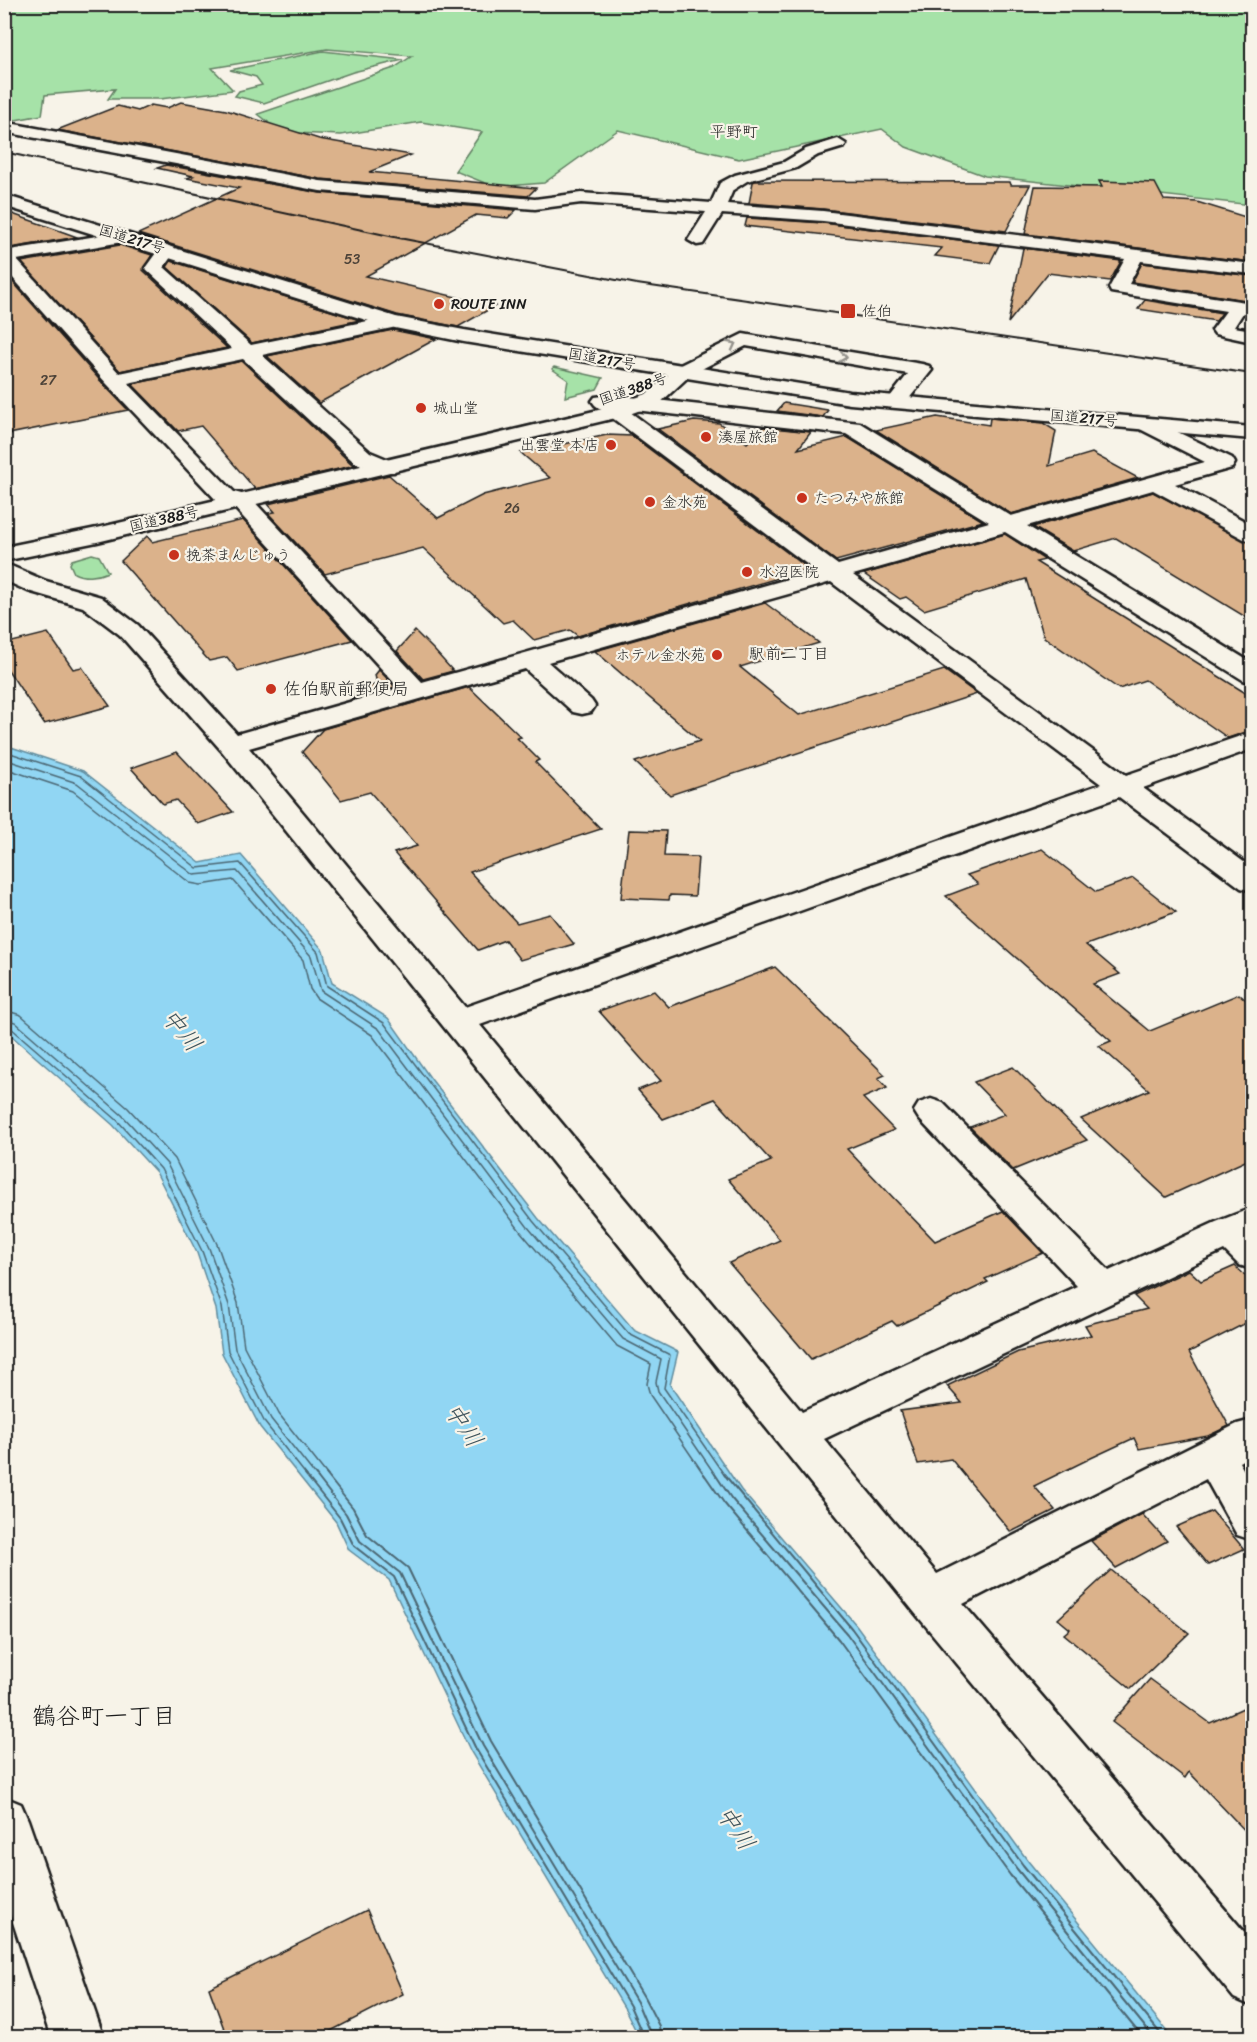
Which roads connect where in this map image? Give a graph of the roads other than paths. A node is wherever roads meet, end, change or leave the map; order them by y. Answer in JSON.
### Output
{"nodes":[{"id":1,"x":4,"y":128,"type":"edge"},
{"id":2,"x":838,"y":144,"type":"dead end"},
{"id":3,"x":4,"y":200,"type":"edge"},
{"id":4,"x":717,"y":208,"type":"junction"},
{"id":5,"x":122,"y":237,"type":"junction"},
{"id":6,"x":697,"y":240,"type":"dead end"},
{"id":7,"x":167,"y":250,"type":"junction"},
{"id":8,"x":1136,"y":254,"type":"junction"},
{"id":9,"x":5,"y":257,"type":"edge"},
{"id":10,"x":1252,"y":269,"type":"edge"},
{"id":11,"x":1245,"y":308,"type":"edge"},
{"id":12,"x":392,"y":322,"type":"junction"},
{"id":13,"x":1252,"y":336,"type":"edge"},
{"id":14,"x":248,"y":352,"type":"junction"},
{"id":15,"x":681,"y":372,"type":"junction"},
{"id":16,"x":114,"y":380,"type":"junction"},
{"id":17,"x":896,"y":402,"type":"junction"},
{"id":18,"x":647,"y":404,"type":"junction"},
{"id":19,"x":609,"y":406,"type":"junction"},
{"id":20,"x":1148,"y":424,"type":"junction"},
{"id":21,"x":1252,"y":433,"type":"edge"},
{"id":22,"x":362,"y":457,"type":"junction"},
{"id":23,"x":386,"y":467,"type":"junction"},
{"id":24,"x":1158,"y":484,"type":"junction"},
{"id":25,"x":219,"y":490,"type":"junction"},
{"id":26,"x":242,"y":501,"type":"junction"},
{"id":27,"x":1012,"y":525,"type":"junction"},
{"id":28,"x":1252,"y":534,"type":"edge"},
{"id":29,"x":4,"y":552,"type":"edge"},
{"id":30,"x":4,"y":570,"type":"edge"},
{"id":31,"x":837,"y":574,"type":"junction"},
{"id":32,"x":530,"y":660,"type":"junction"},
{"id":33,"x":1252,"y":674,"type":"edge"},
{"id":34,"x":416,"y":691,"type":"junction"},
{"id":35,"x":582,"y":706,"type":"dead end"},
{"id":36,"x":1252,"y":740,"type":"edge"},
{"id":37,"x":231,"y":744,"type":"junction"},
{"id":38,"x":1122,"y":786,"type":"junction"},
{"id":39,"x":1252,"y":882,"type":"edge"},
{"id":40,"x":458,"y":1021,"type":"junction"},
{"id":41,"x":931,"y":1111,"type":"dead end"},
{"id":42,"x":1245,"y":1236,"type":"edge"},
{"id":43,"x":1104,"y":1290,"type":"junction"},
{"id":44,"x":797,"y":1433,"type":"junction"},
{"id":45,"x":1252,"y":1436,"type":"edge"},
{"id":46,"x":1214,"y":1455,"type":"junction"},
{"id":47,"x":1252,"y":1522,"type":"edge"},
{"id":48,"x":931,"y":1599,"type":"junction"},
{"id":49,"x":4,"y":1820,"type":"edge"},
{"id":50,"x":1252,"y":1980,"type":"edge"},
{"id":51,"x":78,"y":2037,"type":"edge"}],
"edges":[{"from":1,"to":4,"type":"main road"},
{"from":2,"to":4,"type":"main road"},
{"from":3,"to":5,"type":"main road","name":"国道217号"},
{"from":4,"to":6,"type":"main road"},
{"from":4,"to":8,"type":"main road"},
{"from":5,"to":7,"type":"main road","name":"国道217号"},
{"from":5,"to":9,"type":"main road"},
{"from":7,"to":12,"type":"main road","name":"国道217号"},
{"from":7,"to":14,"type":"main road"},
{"from":8,"to":10,"type":"main road"},
{"from":8,"to":11,"type":"main road"},
{"from":9,"to":16,"type":"main road"},
{"from":11,"to":13,"type":"main road"},
{"from":12,"to":14,"type":"main road"},
{"from":12,"to":15,"type":"main road","name":"国道217号"},
{"from":14,"to":16,"type":"main road"},
{"from":14,"to":22,"type":"main road"},
{"from":15,"to":17,"type":"main road","name":"国道217号"},
{"from":15,"to":17,"type":"main road","one_way":true},
{"from":15,"to":18,"type":"main road","name":"国道388号"},
{"from":15,"to":19,"type":"main road","name":"国道388号"},
{"from":16,"to":25,"type":"main road"},
{"from":17,"to":20,"type":"main road","name":"国道217号"},
{"from":18,"to":19,"type":"main road"},
{"from":18,"to":27,"type":"main road"},
{"from":19,"to":22,"type":"main road","name":"国道388号"},
{"from":19,"to":23,"type":"main road","name":"国道388号"},
{"from":19,"to":31,"type":"main road"},
{"from":20,"to":21,"type":"main road","name":"国道217号"},
{"from":20,"to":24,"type":"main road"},
{"from":22,"to":23,"type":"main road"},
{"from":22,"to":25,"type":"main road","name":"国道388号"},
{"from":23,"to":26,"type":"main road","name":"国道388号"},
{"from":24,"to":27,"type":"main road"},
{"from":24,"to":28,"type":"main road"},
{"from":25,"to":26,"type":"main road"},
{"from":25,"to":29,"type":"main road","name":"国道388号"},
{"from":26,"to":29,"type":"main road","name":"国道388号"},
{"from":26,"to":34,"type":"main road"},
{"from":27,"to":31,"type":"main road"},
{"from":27,"to":33,"type":"main road"},
{"from":30,"to":37,"type":"main road"},
{"from":31,"to":32,"type":"main road"},
{"from":31,"to":38,"type":"main road"},
{"from":32,"to":34,"type":"main road"},
{"from":32,"to":35,"type":"main road"},
{"from":34,"to":37,"type":"main road"},
{"from":36,"to":38,"type":"main road"},
{"from":37,"to":40,"type":"main road"},
{"from":38,"to":39,"type":"main road"},
{"from":38,"to":40,"type":"main road"},
{"from":40,"to":44,"type":"main road"},
{"from":41,"to":43,"type":"main road"},
{"from":42,"to":43,"type":"main road"},
{"from":43,"to":44,"type":"main road"},
{"from":44,"to":48,"type":"main road"},
{"from":45,"to":46,"type":"main road"},
{"from":46,"to":47,"type":"main road"},
{"from":46,"to":48,"type":"main road"},
{"from":48,"to":50,"type":"main road"},
{"from":49,"to":51,"type":"main road"}]}
